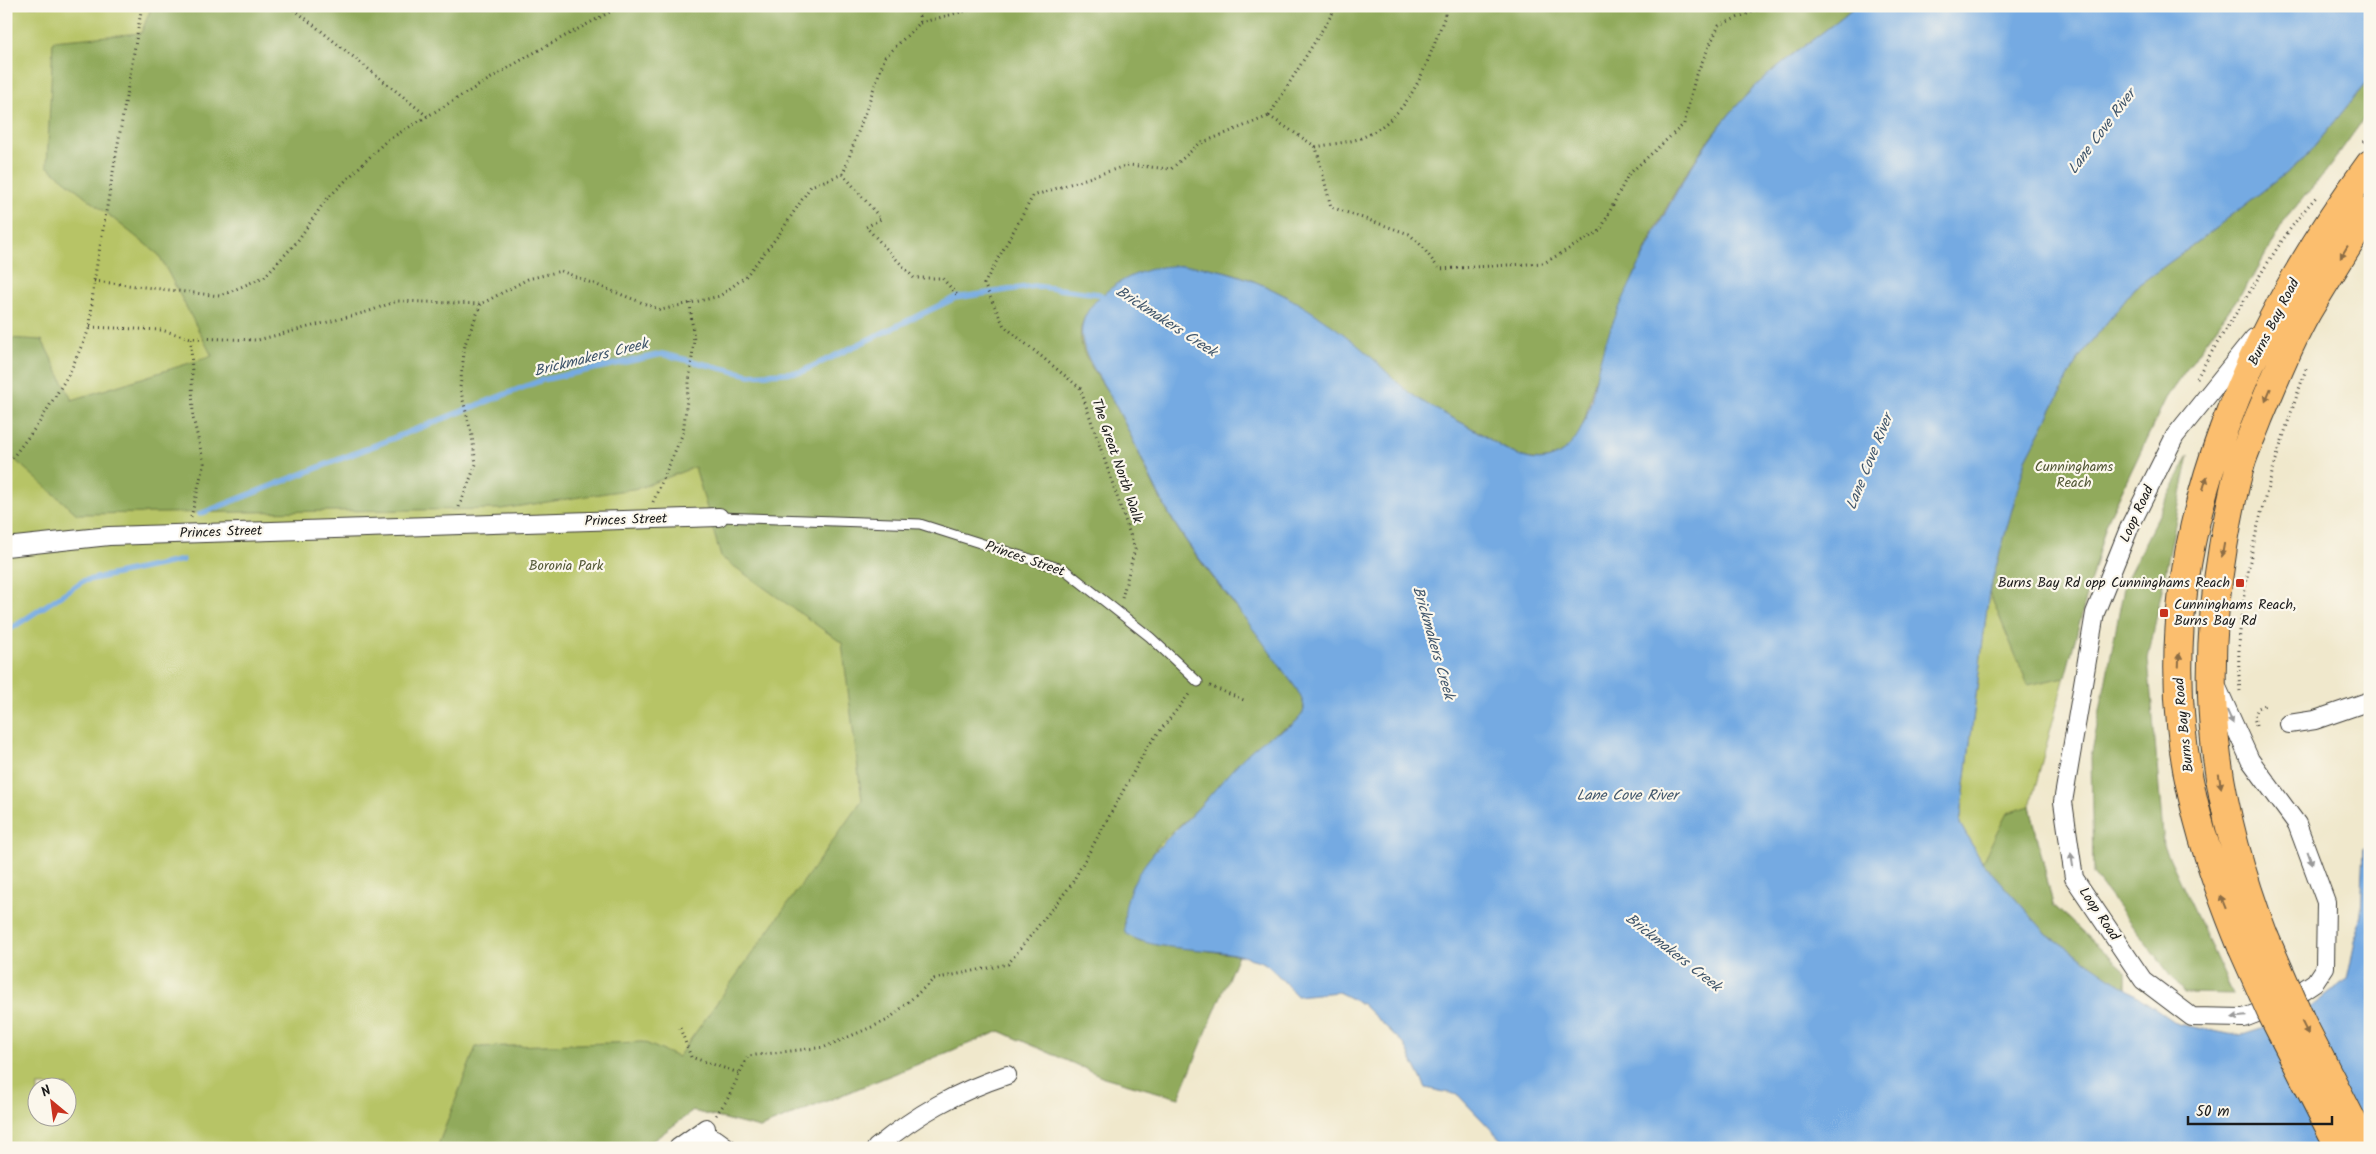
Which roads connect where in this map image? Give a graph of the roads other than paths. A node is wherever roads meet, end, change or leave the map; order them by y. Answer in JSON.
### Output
{"nodes":[{"id":1,"x":2364,"y":156,"type":"edge"},
{"id":2,"x":2370,"y":210,"type":"edge"},
{"id":3,"x":2280,"y":306,"type":"junction"},
{"id":4,"x":718,"y":517,"type":"joint"},
{"id":5,"x":6,"y":547,"type":"edge"},
{"id":6,"x":2210,"y":673,"type":"junction"},
{"id":7,"x":1198,"y":682,"type":"road end"},
{"id":8,"x":2370,"y":701,"type":"edge"},
{"id":9,"x":2289,"y":724,"type":"dead end"},
{"id":10,"x":2253,"y":941,"type":"junction"},
{"id":11,"x":1007,"y":1075,"type":"dead end"},
{"id":12,"x":678,"y":1148,"type":"edge"},
{"id":13,"x":728,"y":1148,"type":"edge"},
{"id":14,"x":876,"y":1148,"type":"edge"},
{"id":15,"x":2340,"y":1148,"type":"edge"},
{"id":16,"x":2366,"y":1148,"type":"edge"}],
"edges":[{"from":1,"to":3,"type":"main road","name":"Burns Bay Road"},
{"from":2,"to":6,"type":"main road","name":"Burns Bay Road","one_way":true},
{"from":6,"to":3,"type":"street","name":"Loop Road","one_way":true},
{"from":10,"to":3,"type":"main road","name":"Burns Bay Road","one_way":true},
{"from":4,"to":5,"type":"street","name":"Princes Street"},
{"from":4,"to":7,"type":"lane","name":"Princes Street"},
{"from":6,"to":10,"type":"main road","name":"Burns Bay Road","one_way":true},
{"from":8,"to":9,"type":"street"},
{"from":10,"to":15,"type":"main road","name":"Burns Bay Road","bridge":true},
{"from":10,"to":16,"type":"main road","name":"Burns Bay Road","one_way":true,"bridge":true},
{"from":11,"to":14,"type":"street"},
{"from":12,"to":13,"type":"street"}]}
